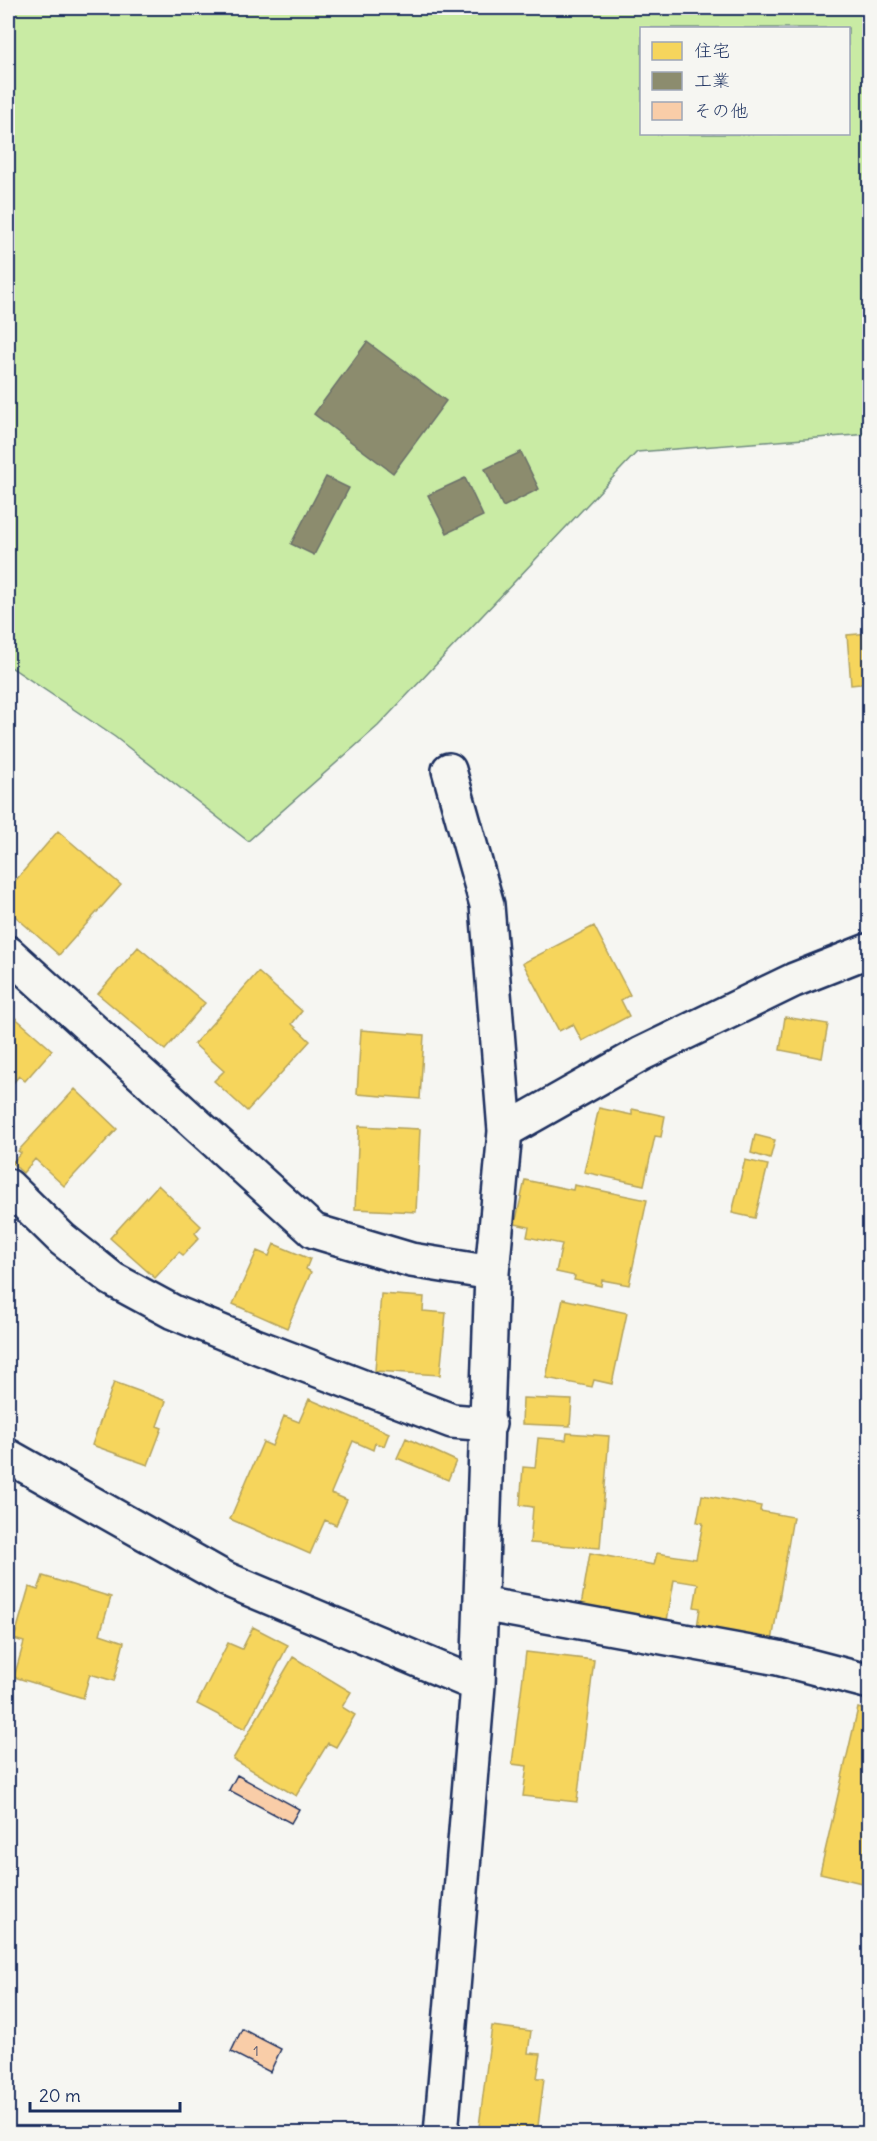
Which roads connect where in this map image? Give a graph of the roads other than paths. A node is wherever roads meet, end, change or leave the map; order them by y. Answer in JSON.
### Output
{"nodes":[{"id":1,"x":449,"y":770,"type":"dead end"},
{"id":2,"x":870,"y":950,"type":"edge"},
{"id":3,"x":8,"y":953,"type":"edge"},
{"id":4,"x":505,"y":1131,"type":"junction"},
{"id":5,"x":8,"y":1186,"type":"edge"},
{"id":6,"x":492,"y":1273,"type":"junction"},
{"id":7,"x":489,"y":1424,"type":"junction"},
{"id":8,"x":8,"y":1456,"type":"edge"},
{"id":9,"x":481,"y":1604,"type":"junction"},
{"id":10,"x":870,"y":1682,"type":"edge"},
{"id":11,"x":478,"y":1685,"type":"junction"},
{"id":12,"x":441,"y":2133,"type":"edge"}],
"edges":[{"from":1,"to":4,"type":"street"},
{"from":2,"to":4,"type":"street"},
{"from":3,"to":6,"type":"street"},
{"from":4,"to":6,"type":"street"},
{"from":5,"to":7,"type":"street"},
{"from":6,"to":7,"type":"street"},
{"from":7,"to":9,"type":"street"},
{"from":8,"to":11,"type":"street"},
{"from":9,"to":10,"type":"street"},
{"from":9,"to":11,"type":"street"},
{"from":11,"to":12,"type":"street"}]}
